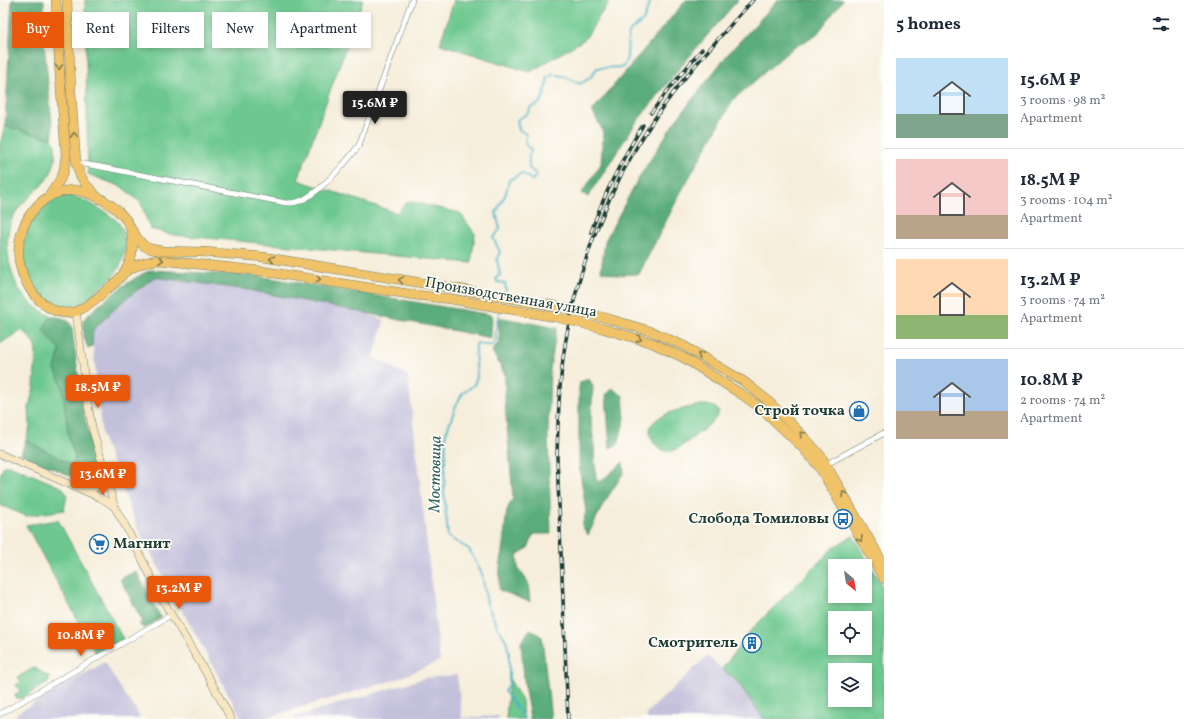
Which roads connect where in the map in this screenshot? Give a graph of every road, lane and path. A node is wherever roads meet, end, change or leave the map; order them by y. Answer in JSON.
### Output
{"nodes":[{"id":1,"x":56,"y":0,"type":"edge"},
{"id":2,"x":67,"y":0,"type":"edge"},
{"id":3,"x":412,"y":0,"type":"edge"},
{"id":4,"x":76,"y":163,"type":"junction"},
{"id":5,"x":48,"y":196,"type":"junction"},
{"id":6,"x":96,"y":196,"type":"junction"},
{"id":7,"x":130,"y":227,"type":"junction"},
{"id":8,"x":125,"y":272,"type":"junction"},
{"id":9,"x":76,"y":312,"type":"junction"},
{"id":10,"x":884,"y":433,"type":"edge"},
{"id":11,"x":0,"y":454,"type":"edge"},
{"id":12,"x":824,"y":466,"type":"junction"},
{"id":13,"x":106,"y":477,"type":"junction"},
{"id":14,"x":83,"y":490,"type":"junction"},
{"id":15,"x":115,"y":508,"type":"junction"},
{"id":16,"x":884,"y":565,"type":"edge"},
{"id":17,"x":884,"y":579,"type":"edge"},
{"id":18,"x":171,"y":615,"type":"junction"},
{"id":19,"x":0,"y":714,"type":"edge"},
{"id":20,"x":231,"y":719,"type":"edge"}],
"edges":[{"from":1,"to":5,"type":"highway","one_way":true},
{"from":4,"to":2,"type":"highway","one_way":true},
{"from":3,"to":4,"type":"street"},
{"from":4,"to":6,"type":"highway"},
{"from":5,"to":6,"type":"highway"},
{"from":5,"to":9,"type":"highway"},
{"from":6,"to":7,"type":"highway"},
{"from":7,"to":8,"type":"highway"},
{"from":12,"to":7,"type":"highway","name":"Производственная улица","one_way":true,"bridge":true},
{"from":8,"to":9,"type":"highway"},
{"from":8,"to":12,"type":"highway","name":"Производственная улица","one_way":true,"bridge":true},
{"from":9,"to":13,"type":"main road"},
{"from":10,"to":12,"type":"street"},
{"from":11,"to":14,"type":"main road"},
{"from":16,"to":12,"type":"highway","name":"Производственная улица","one_way":true},
{"from":12,"to":17,"type":"highway","name":"Производственная улица","one_way":true},
{"from":13,"to":14,"type":"main road"},
{"from":13,"to":15,"type":"main road"},
{"from":14,"to":15,"type":"main road"},
{"from":15,"to":18,"type":"main road"},
{"from":18,"to":19,"type":"street"},
{"from":18,"to":20,"type":"main road"}]}
